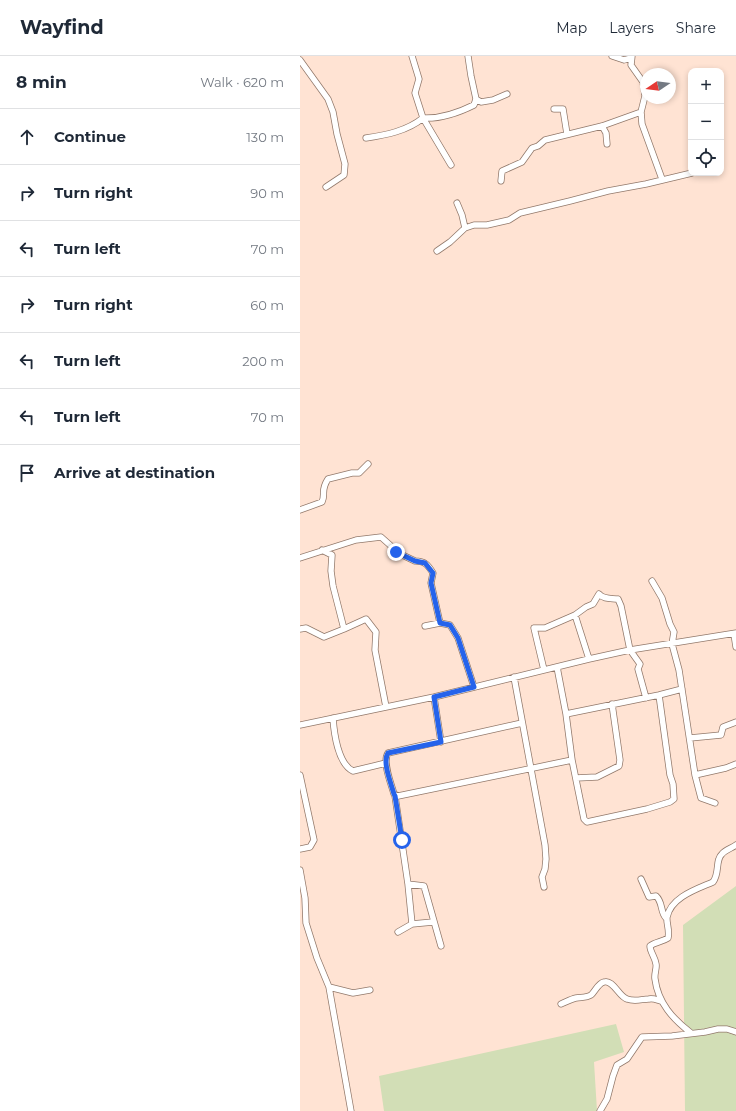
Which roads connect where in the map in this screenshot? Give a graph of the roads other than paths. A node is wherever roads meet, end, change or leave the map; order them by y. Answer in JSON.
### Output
{"nodes":[{"id":1,"x":412,"y":56,"type":"edge"},
{"id":2,"x":468,"y":56,"type":"edge"},
{"id":3,"x":612,"y":56,"type":"edge"},
{"id":4,"x":632,"y":57,"type":"edge"},
{"id":5,"x":300,"y":60,"type":"edge"},
{"id":6,"x":507,"y":94,"type":"dead end"},
{"id":7,"x":476,"y":99,"type":"junction"},
{"id":8,"x":554,"y":109,"type":"dead end"},
{"id":9,"x":641,"y":112,"type":"junction"},
{"id":10,"x":423,"y":118,"type":"junction"},
{"id":11,"x":602,"y":126,"type":"junction"},
{"id":12,"x":567,"y":134,"type":"junction"},
{"id":13,"x":366,"y":138,"type":"dead end"},
{"id":14,"x":607,"y":144,"type":"dead end"},
{"id":15,"x":451,"y":165,"type":"dead end"},
{"id":16,"x":688,"y":174,"type":"edge"},
{"id":17,"x":662,"y":179,"type":"junction"},
{"id":18,"x":501,"y":181,"type":"dead end"},
{"id":19,"x":326,"y":187,"type":"dead end"},
{"id":20,"x":457,"y":203,"type":"dead end"},
{"id":21,"x":465,"y":228,"type":"junction"},
{"id":22,"x":437,"y":251,"type":"dead end"},
{"id":23,"x":368,"y":464,"type":"dead end"},
{"id":24,"x":300,"y":510,"type":"edge"},
{"id":25,"x":322,"y":550,"type":"junction"},
{"id":26,"x":300,"y":558,"type":"edge"},
{"id":27,"x":652,"y":581,"type":"dead end"},
{"id":28,"x":575,"y":615,"type":"junction"},
{"id":29,"x":440,"y":623,"type":"junction"},
{"id":30,"x":425,"y":626,"type":"dead end"},
{"id":31,"x":300,"y":629,"type":"edge"},
{"id":32,"x":344,"y":629,"type":"junction"},
{"id":33,"x":735,"y":634,"type":"edge"},
{"id":34,"x":672,"y":644,"type":"junction"},
{"id":35,"x":736,"y":647,"type":"edge"},
{"id":36,"x":630,"y":650,"type":"junction"},
{"id":37,"x":589,"y":659,"type":"junction"},
{"id":38,"x":556,"y":667,"type":"junction"},
{"id":39,"x":544,"y":670,"type":"junction"},
{"id":40,"x":514,"y":677,"type":"junction"},
{"id":41,"x":474,"y":687,"type":"junction"},
{"id":42,"x":682,"y":689,"type":"junction"},
{"id":43,"x":659,"y":695,"type":"junction"},
{"id":44,"x":434,"y":697,"type":"junction"},
{"id":45,"x":646,"y":698,"type":"junction"},
{"id":46,"x":612,"y":704,"type":"junction"},
{"id":47,"x":386,"y":707,"type":"junction"},
{"id":48,"x":566,"y":714,"type":"junction"},
{"id":49,"x":333,"y":718,"type":"junction"},
{"id":50,"x":736,"y":722,"type":"edge"},
{"id":51,"x":522,"y":723,"type":"junction"},
{"id":52,"x":300,"y":725,"type":"edge"},
{"id":53,"x":690,"y":738,"type":"junction"},
{"id":54,"x":441,"y":742,"type":"junction"},
{"id":55,"x":572,"y":760,"type":"junction"},
{"id":56,"x":386,"y":763,"type":"junction"},
{"id":57,"x":736,"y":764,"type":"edge"},
{"id":58,"x":530,"y":768,"type":"junction"},
{"id":59,"x":300,"y":775,"type":"edge"},
{"id":60,"x":695,"y":775,"type":"junction"},
{"id":61,"x":576,"y":778,"type":"junction"},
{"id":62,"x":395,"y":796,"type":"junction"},
{"id":63,"x":716,"y":804,"type":"dead end"},
{"id":64,"x":736,"y":845,"type":"edge"},
{"id":65,"x":300,"y":849,"type":"edge"},
{"id":66,"x":300,"y":870,"type":"edge"},
{"id":67,"x":641,"y":879,"type":"dead end"},
{"id":68,"x":408,"y":884,"type":"junction"},
{"id":69,"x":544,"y":886,"type":"dead end"},
{"id":70,"x":666,"y":918,"type":"junction"},
{"id":71,"x":433,"y":922,"type":"junction"},
{"id":72,"x":412,"y":924,"type":"junction"},
{"id":73,"x":398,"y":932,"type":"dead end"},
{"id":74,"x":441,"y":946,"type":"dead end"},
{"id":75,"x":329,"y":986,"type":"junction"},
{"id":76,"x":370,"y":990,"type":"dead end"},
{"id":77,"x":661,"y":1001,"type":"junction"},
{"id":78,"x":561,"y":1004,"type":"dead end"},
{"id":79,"x":736,"y":1032,"type":"edge"},
{"id":80,"x":691,"y":1033,"type":"junction"},
{"id":81,"x":351,"y":1111,"type":"edge"},
{"id":82,"x":600,"y":1111,"type":"edge"}],
"edges":[{"from":1,"to":10,"type":"street"},
{"from":2,"to":7,"type":"street"},
{"from":3,"to":4,"type":"street"},
{"from":4,"to":9,"type":"street"},
{"from":5,"to":19,"type":"street"},
{"from":6,"to":7,"type":"street"},
{"from":7,"to":10,"type":"street"},
{"from":8,"to":12,"type":"street"},
{"from":9,"to":11,"type":"street"},
{"from":9,"to":17,"type":"street"},
{"from":10,"to":13,"type":"street"},
{"from":10,"to":15,"type":"street"},
{"from":11,"to":12,"type":"street"},
{"from":11,"to":14,"type":"street"},
{"from":12,"to":18,"type":"street"},
{"from":16,"to":17,"type":"street"},
{"from":17,"to":21,"type":"street"},
{"from":20,"to":21,"type":"street"},
{"from":21,"to":22,"type":"street"},
{"from":23,"to":24,"type":"street"},
{"from":25,"to":26,"type":"street"},
{"from":25,"to":29,"type":"street"},
{"from":25,"to":32,"type":"street"},
{"from":27,"to":34,"type":"street"},
{"from":28,"to":36,"type":"street"},
{"from":28,"to":37,"type":"street"},
{"from":28,"to":39,"type":"street"},
{"from":29,"to":30,"type":"street"},
{"from":29,"to":41,"type":"street"},
{"from":31,"to":32,"type":"street"},
{"from":32,"to":47,"type":"street"},
{"from":33,"to":34,"type":"street"},
{"from":33,"to":35,"type":"street"},
{"from":34,"to":36,"type":"street"},
{"from":34,"to":42,"type":"street"},
{"from":36,"to":37,"type":"street"},
{"from":36,"to":45,"type":"street"},
{"from":37,"to":38,"type":"street"},
{"from":38,"to":39,"type":"street"},
{"from":38,"to":48,"type":"street"},
{"from":39,"to":40,"type":"street"},
{"from":40,"to":41,"type":"street"},
{"from":40,"to":51,"type":"street"},
{"from":41,"to":44,"type":"street"},
{"from":42,"to":43,"type":"street"},
{"from":42,"to":53,"type":"street"},
{"from":43,"to":45,"type":"street"},
{"from":43,"to":61,"type":"street"},
{"from":44,"to":47,"type":"street"},
{"from":44,"to":54,"type":"street"},
{"from":45,"to":46,"type":"street"},
{"from":46,"to":48,"type":"street"},
{"from":46,"to":61,"type":"street"},
{"from":47,"to":49,"type":"street"},
{"from":48,"to":55,"type":"street"},
{"from":49,"to":52,"type":"street"},
{"from":49,"to":56,"type":"street"},
{"from":50,"to":53,"type":"street"},
{"from":51,"to":54,"type":"street"},
{"from":51,"to":58,"type":"street"},
{"from":53,"to":60,"type":"street"},
{"from":54,"to":56,"type":"street"},
{"from":55,"to":58,"type":"street"},
{"from":55,"to":61,"type":"street"},
{"from":56,"to":62,"type":"street"},
{"from":57,"to":60,"type":"street"},
{"from":58,"to":62,"type":"street"},
{"from":58,"to":69,"type":"street"},
{"from":59,"to":65,"type":"street"},
{"from":60,"to":63,"type":"street"},
{"from":62,"to":68,"type":"street"},
{"from":64,"to":70,"type":"street"},
{"from":66,"to":75,"type":"street"},
{"from":67,"to":70,"type":"street"},
{"from":68,"to":71,"type":"street"},
{"from":68,"to":72,"type":"street"},
{"from":70,"to":77,"type":"street"},
{"from":71,"to":72,"type":"street"},
{"from":71,"to":74,"type":"street"},
{"from":72,"to":73,"type":"street"},
{"from":75,"to":76,"type":"street"},
{"from":75,"to":81,"type":"street"},
{"from":77,"to":78,"type":"street"},
{"from":77,"to":80,"type":"street"},
{"from":79,"to":80,"type":"street"},
{"from":80,"to":82,"type":"street"}]}
